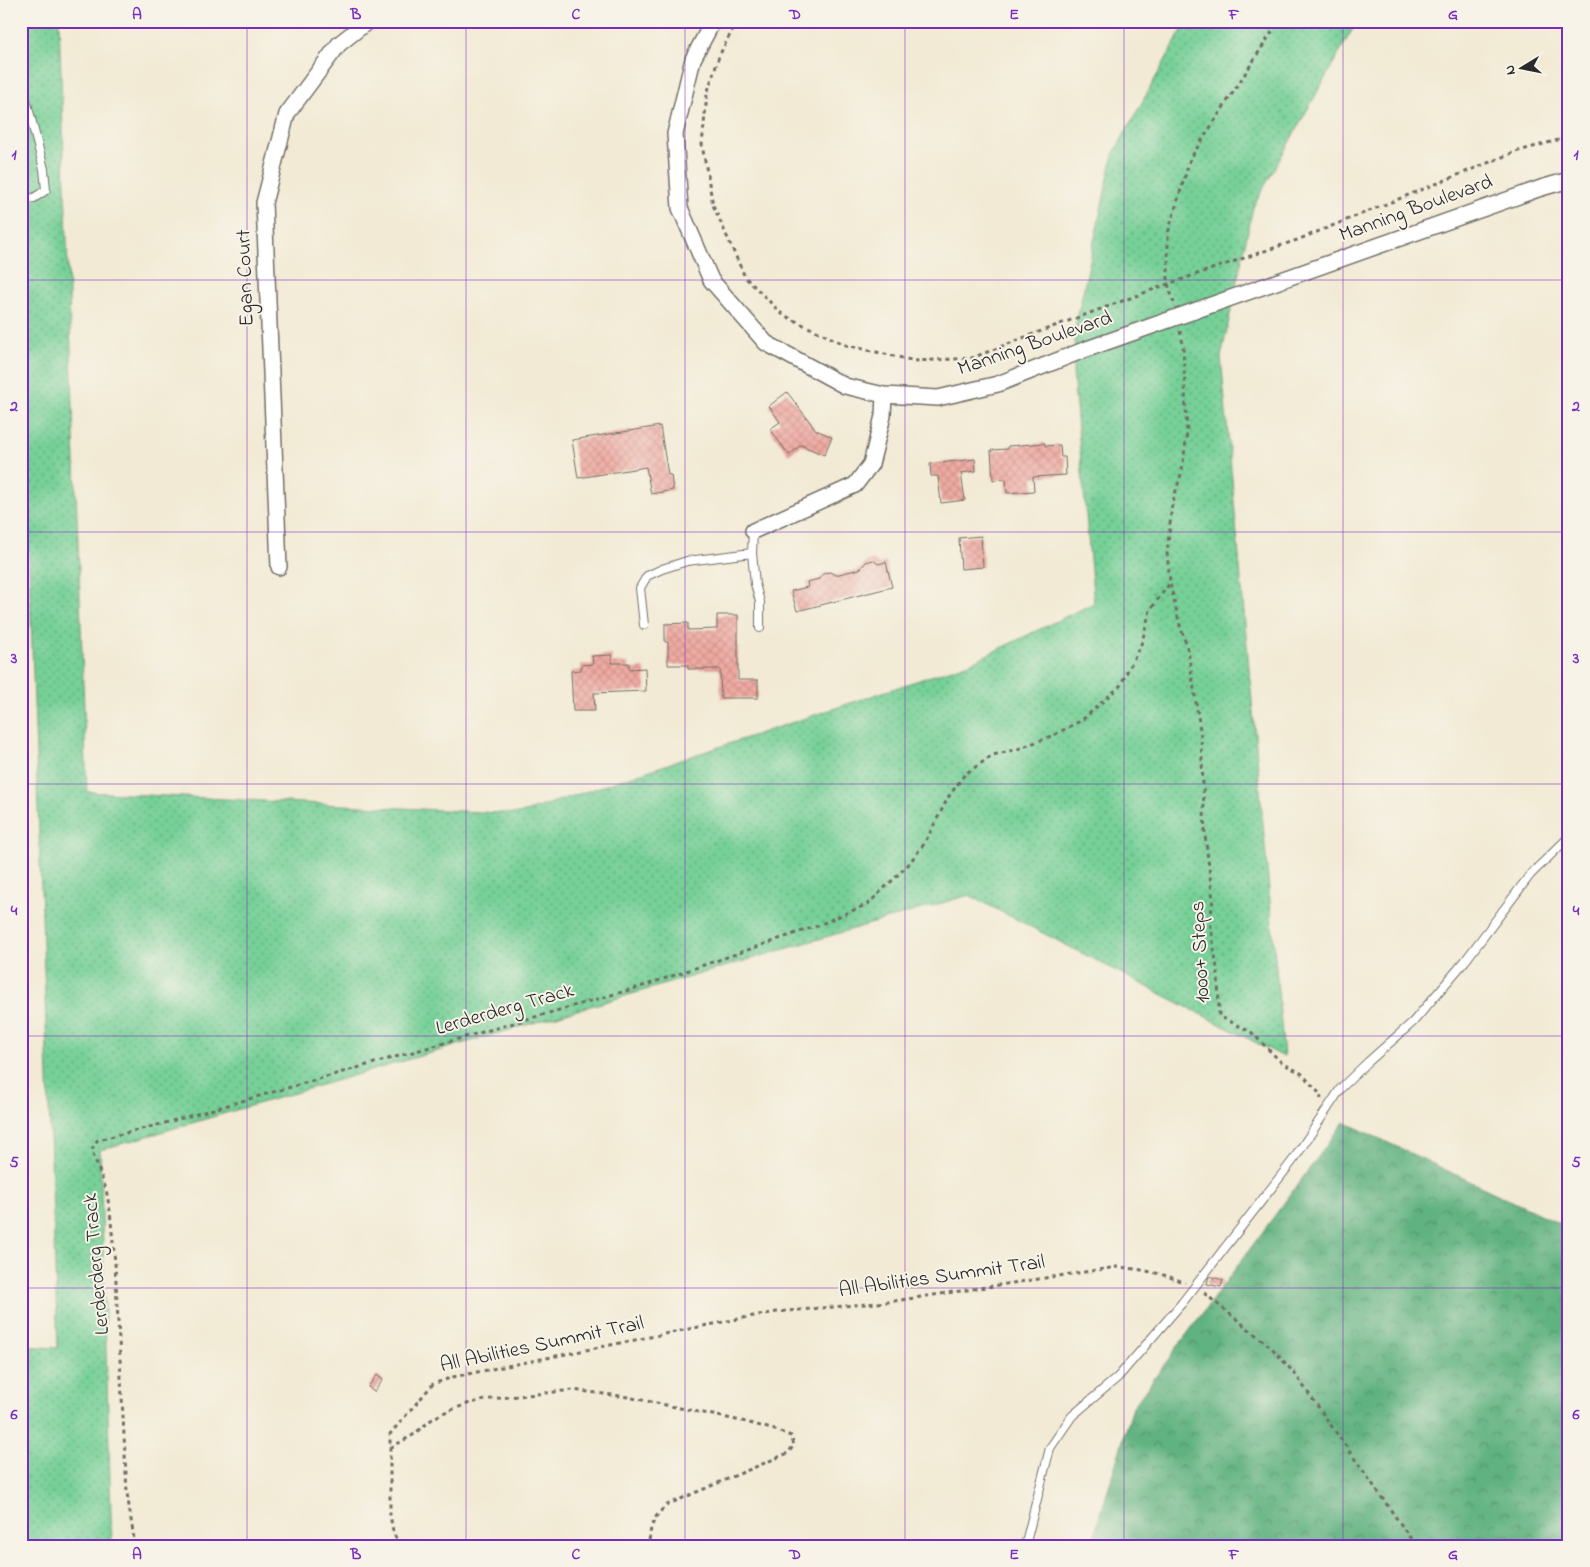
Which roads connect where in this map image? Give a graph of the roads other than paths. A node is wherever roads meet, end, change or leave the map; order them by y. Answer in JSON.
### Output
{"nodes":[{"id":1,"x":368,"y":21,"type":"edge"},
{"id":2,"x":712,"y":21,"type":"edge"},
{"id":3,"x":21,"y":60,"type":"edge"},
{"id":4,"x":1569,"y":180,"type":"edge"},
{"id":5,"x":21,"y":200,"type":"edge"},
{"id":6,"x":884,"y":395,"type":"junction"},
{"id":7,"x":753,"y":532,"type":"joint"},
{"id":8,"x":752,"y":553,"type":"junction"},
{"id":9,"x":280,"y":567,"type":"dead end"},
{"id":10,"x":644,"y":625,"type":"dead end"},
{"id":11,"x":760,"y":628,"type":"dead end"},
{"id":12,"x":1569,"y":837,"type":"edge"},
{"id":13,"x":1025,"y":1546,"type":"edge"}],
"edges":[{"from":1,"to":9,"type":"street","name":"Egan Court"},
{"from":2,"to":6,"type":"street","name":"Manning Boulevard"},
{"from":3,"to":5,"type":"lane"},
{"from":4,"to":6,"type":"street","name":"Manning Boulevard"},
{"from":6,"to":7,"type":"street"},
{"from":7,"to":8,"type":"lane"},
{"from":8,"to":10,"type":"lane"},
{"from":8,"to":11,"type":"lane"},
{"from":12,"to":13,"type":"lane"}]}
